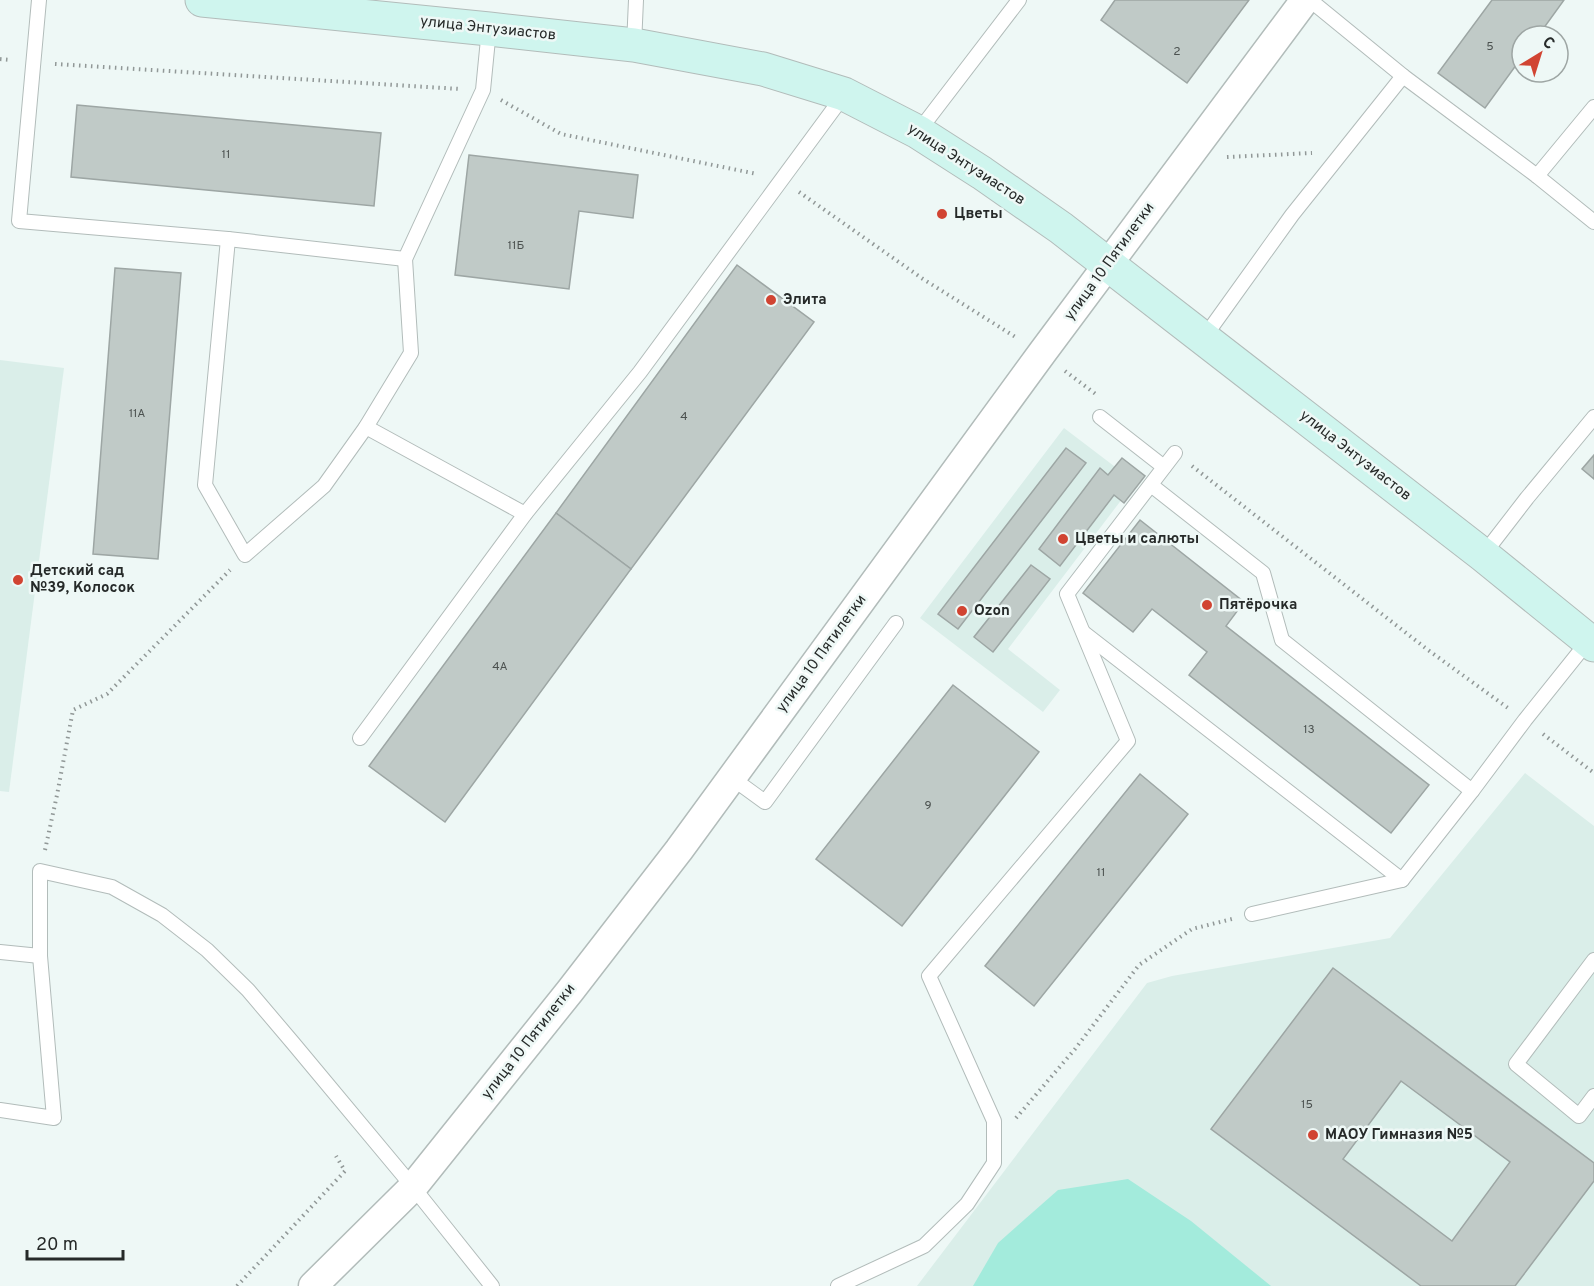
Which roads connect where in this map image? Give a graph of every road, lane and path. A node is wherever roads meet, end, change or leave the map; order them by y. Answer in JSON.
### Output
{"nodes":[{"id":1,"x":39,"y":0,"type":"edge"},
{"id":2,"x":202,"y":0,"type":"edge"},
{"id":3,"x":636,"y":0,"type":"edge"},
{"id":4,"x":1019,"y":0,"type":"edge"},
{"id":5,"x":1305,"y":0,"type":"edge"},
{"id":6,"x":1310,"y":0,"type":"edge"},
{"id":7,"x":340,"y":7,"type":"edge"},
{"id":8,"x":489,"y":29,"type":"junction"},
{"id":9,"x":634,"y":45,"type":"junction"},
{"id":10,"x":0,"y":59,"type":"edge"},
{"id":11,"x":34,"y":63,"type":"junction"},
{"id":12,"x":1403,"y":76,"type":"junction"},
{"id":13,"x":483,"y":90,"type":"junction"},
{"id":14,"x":844,"y":94,"type":"junction"},
{"id":15,"x":1594,"y":107,"type":"edge"},
{"id":16,"x":918,"y":132,"type":"junction"},
{"id":17,"x":1343,"y":151,"type":"junction"},
{"id":18,"x":1186,"y":159,"type":"junction"},
{"id":19,"x":1537,"y":176,"type":"junction"},
{"id":20,"x":781,"y":179,"type":"junction"},
{"id":21,"x":1594,"y":222,"type":"edge"},
{"id":22,"x":228,"y":239,"type":"junction"},
{"id":23,"x":405,"y":259,"type":"junction"},
{"id":24,"x":1108,"y":264,"type":"junction"},
{"id":25,"x":1203,"y":339,"type":"junction"},
{"id":26,"x":1042,"y":353,"type":"junction"},
{"id":27,"x":1102,"y":398,"type":"dead end"},
{"id":28,"x":1100,"y":417,"type":"dead end"},
{"id":29,"x":1594,"y":417,"type":"edge"},
{"id":30,"x":366,"y":427,"type":"junction"},
{"id":31,"x":1175,"y":453,"type":"joint"},
{"id":32,"x":1164,"y":467,"type":"junction"},
{"id":33,"x":1151,"y":484,"type":"junction"},
{"id":34,"x":525,"y":514,"type":"junction"},
{"id":35,"x":245,"y":555,"type":"junction"},
{"id":36,"x":1483,"y":555,"type":"junction"},
{"id":37,"x":896,"y":623,"type":"dead end"},
{"id":38,"x":1083,"y":632,"type":"junction"},
{"id":39,"x":1591,"y":643,"type":"edge"},
{"id":40,"x":1525,"y":720,"type":"junction"},
{"id":41,"x":360,"y":738,"type":"dead end"},
{"id":42,"x":1594,"y":773,"type":"edge"},
{"id":43,"x":732,"y":778,"type":"junction"},
{"id":44,"x":1472,"y":791,"type":"junction"},
{"id":45,"x":40,"y":871,"type":"junction"},
{"id":46,"x":1402,"y":880,"type":"junction"},
{"id":47,"x":1252,"y":914,"type":"joint"},
{"id":48,"x":0,"y":952,"type":"edge"},
{"id":49,"x":40,"y":956,"type":"junction"},
{"id":50,"x":1594,"y":960,"type":"edge"},
{"id":51,"x":1594,"y":1096,"type":"edge"},
{"id":52,"x":0,"y":1110,"type":"edge"},
{"id":53,"x":994,"y":1143,"type":"junction"},
{"id":54,"x":336,"y":1156,"type":"dead end"},
{"id":55,"x":413,"y":1187,"type":"junction"},
{"id":56,"x":237,"y":1286,"type":"edge"},
{"id":57,"x":313,"y":1286,"type":"edge"},
{"id":58,"x":492,"y":1286,"type":"edge"},
{"id":59,"x":838,"y":1286,"type":"edge"}],
"edges":[{"from":1,"to":11,"type":"lane"},
{"from":2,"to":7,"type":"street","name":"улица Энтузиастов"},
{"from":3,"to":9,"type":"lane"},
{"from":4,"to":16,"type":"lane"},
{"from":5,"to":18,"type":"street","name":"улица 10 Пятилетки"},
{"from":6,"to":12,"type":"lane"},
{"from":7,"to":8,"type":"street","name":"улица Энтузиастов"},
{"from":8,"to":9,"type":"street","name":"улица Энтузиастов"},
{"from":8,"to":13,"type":"lane"},
{"from":9,"to":14,"type":"street","name":"улица Энтузиастов"},
{"from":10,"to":11,"type":"path"},
{"from":11,"to":13,"type":"path"},
{"from":11,"to":22,"type":"lane"},
{"from":12,"to":17,"type":"lane"},
{"from":12,"to":19,"type":"lane"},
{"from":13,"to":20,"type":"path"},
{"from":13,"to":23,"type":"lane"},
{"from":14,"to":16,"type":"street","name":"улица Энтузиастов"},
{"from":14,"to":20,"type":"lane"},
{"from":15,"to":19,"type":"lane"},
{"from":16,"to":24,"type":"street","name":"улица Энтузиастов"},
{"from":17,"to":18,"type":"path"},
{"from":17,"to":25,"type":"lane"},
{"from":18,"to":24,"type":"street","name":"улица 10 Пятилетки"},
{"from":19,"to":21,"type":"lane"},
{"from":20,"to":26,"type":"path"},
{"from":20,"to":34,"type":"lane"},
{"from":22,"to":23,"type":"lane"},
{"from":22,"to":35,"type":"lane"},
{"from":23,"to":30,"type":"lane"},
{"from":24,"to":25,"type":"street","name":"улица Энтузиастов"},
{"from":24,"to":26,"type":"street","name":"улица 10 Пятилетки"},
{"from":25,"to":36,"type":"street","name":"улица Энтузиастов"},
{"from":26,"to":27,"type":"path"},
{"from":26,"to":43,"type":"street","name":"улица 10 Пятилетки"},
{"from":28,"to":32,"type":"lane"},
{"from":29,"to":36,"type":"lane"},
{"from":30,"to":34,"type":"lane"},
{"from":30,"to":35,"type":"lane"},
{"from":31,"to":32,"type":"lane"},
{"from":31,"to":40,"type":"path"},
{"from":32,"to":33,"type":"lane"},
{"from":33,"to":38,"type":"lane"},
{"from":33,"to":44,"type":"lane"},
{"from":34,"to":41,"type":"lane"},
{"from":35,"to":45,"type":"path"},
{"from":36,"to":39,"type":"street","name":"улица Энтузиастов"},
{"from":37,"to":43,"type":"lane"},
{"from":38,"to":46,"type":"lane"},
{"from":38,"to":53,"type":"lane"},
{"from":39,"to":40,"type":"lane"},
{"from":40,"to":42,"type":"path"},
{"from":40,"to":44,"type":"lane"},
{"from":43,"to":55,"type":"street","name":"улица 10 Пятилетки"},
{"from":44,"to":46,"type":"lane"},
{"from":45,"to":49,"type":"lane"},
{"from":45,"to":55,"type":"lane"},
{"from":46,"to":47,"type":"lane"},
{"from":47,"to":53,"type":"path"},
{"from":48,"to":49,"type":"lane"},
{"from":49,"to":52,"type":"lane"},
{"from":50,"to":51,"type":"lane"},
{"from":53,"to":59,"type":"lane"},
{"from":54,"to":56,"type":"path"},
{"from":55,"to":57,"type":"street","name":"улица 10 Пятилетки"},
{"from":55,"to":58,"type":"lane"}]}
